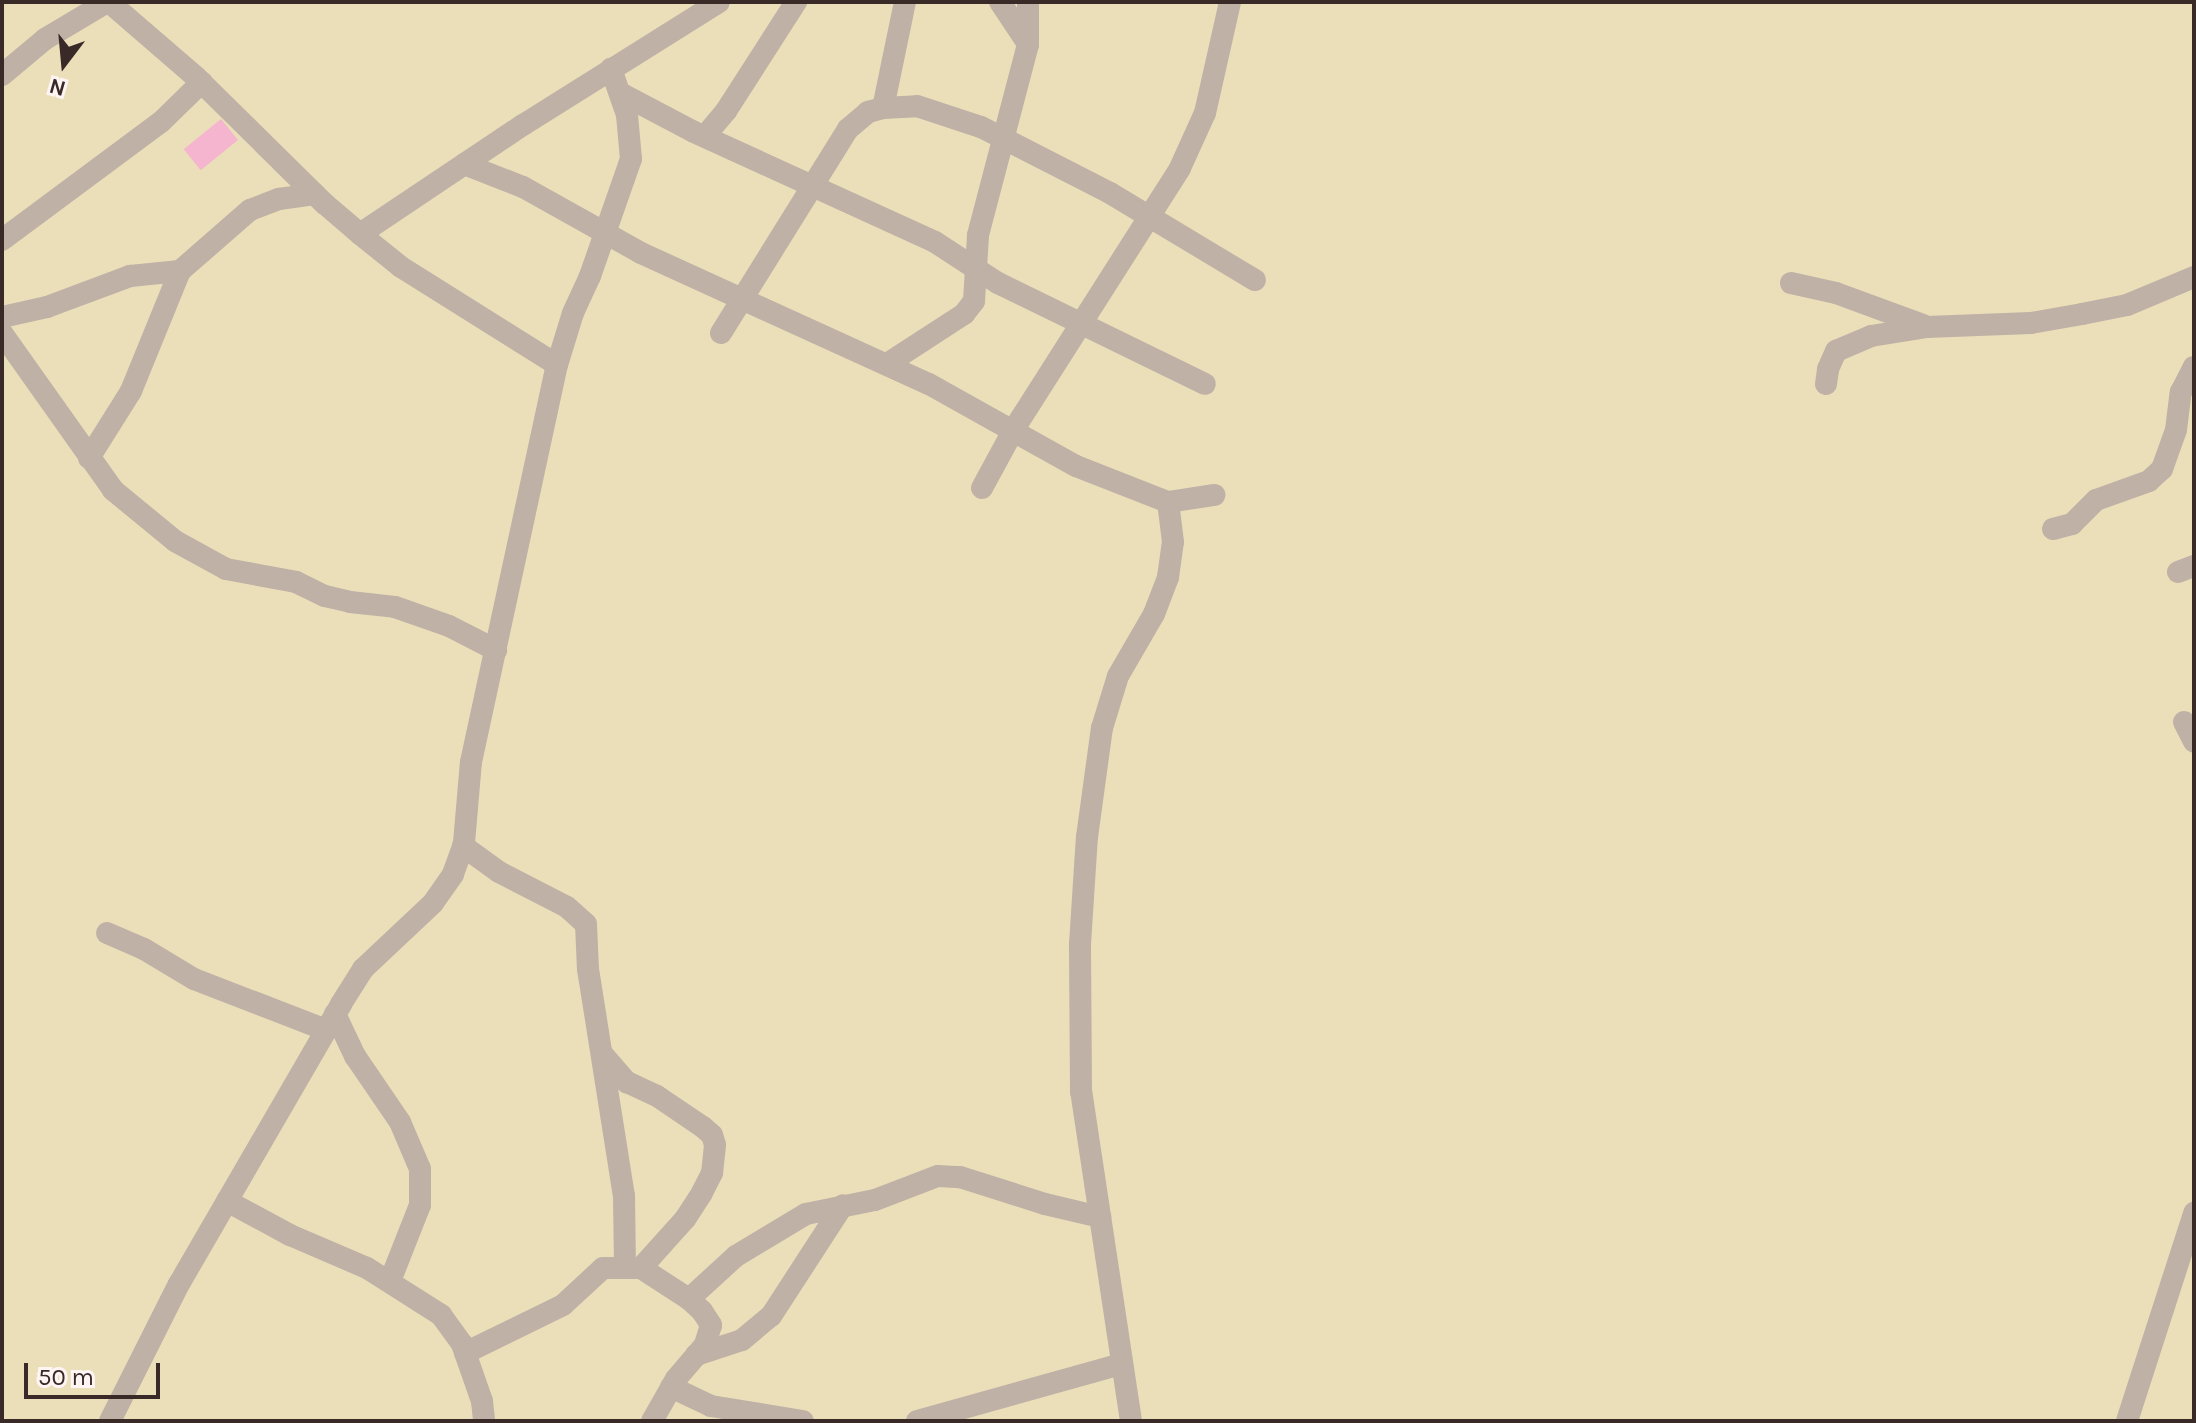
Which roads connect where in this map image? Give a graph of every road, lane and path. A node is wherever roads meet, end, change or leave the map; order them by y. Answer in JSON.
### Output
{"nodes":[{"id":1,"x":108,"y":2,"type":"edge"},
{"id":2,"x":796,"y":2,"type":"edge"},
{"id":3,"x":905,"y":2,"type":"edge"},
{"id":4,"x":1000,"y":2,"type":"edge"},
{"id":5,"x":1028,"y":2,"type":"edge"},
{"id":6,"x":1230,"y":2,"type":"edge"},
{"id":7,"x":703,"y":5,"type":"edge"},
{"id":8,"x":1028,"y":45,"type":"junction"},
{"id":9,"x":611,"y":69,"type":"junction"},
{"id":10,"x":2,"y":75,"type":"edge"},
{"id":11,"x":202,"y":82,"type":"junction"},
{"id":12,"x":622,"y":94,"type":"junction"},
{"id":13,"x":883,"y":108,"type":"junction"},
{"id":14,"x":705,"y":136,"type":"junction"},
{"id":15,"x":1004,"y":138,"type":"junction"},
{"id":16,"x":464,"y":164,"type":"junction"},
{"id":17,"x":812,"y":187,"type":"junction"},
{"id":18,"x":315,"y":194,"type":"junction"},
{"id":19,"x":1148,"y":218,"type":"junction"},
{"id":20,"x":360,"y":234,"type":"junction"},
{"id":21,"x":606,"y":234,"type":"junction"},
{"id":22,"x":2,"y":240,"type":"edge"},
{"id":23,"x":977,"y":270,"type":"junction"},
{"id":24,"x":180,"y":271,"type":"junction"},
{"id":25,"x":2194,"y":277,"type":"edge"},
{"id":26,"x":1255,"y":280,"type":"dead end"},
{"id":27,"x":1791,"y":283,"type":"dead end"},
{"id":28,"x":743,"y":299,"type":"junction"},
{"id":29,"x":2,"y":317,"type":"edge"},
{"id":30,"x":1081,"y":325,"type":"junction"},
{"id":31,"x":1927,"y":327,"type":"junction"},
{"id":32,"x":2,"y":333,"type":"edge"},
{"id":33,"x":721,"y":333,"type":"dead end"},
{"id":34,"x":887,"y":364,"type":"junction"},
{"id":35,"x":557,"y":365,"type":"junction"},
{"id":36,"x":2194,"y":367,"type":"edge"},
{"id":37,"x":1205,"y":384,"type":"dead end"},
{"id":38,"x":1826,"y":384,"type":"dead end"},
{"id":39,"x":1014,"y":429,"type":"junction"},
{"id":40,"x":89,"y":458,"type":"junction"},
{"id":41,"x":982,"y":488,"type":"dead end"},
{"id":42,"x":1214,"y":495,"type":"dead end"},
{"id":43,"x":1168,"y":502,"type":"junction"},
{"id":44,"x":2053,"y":529,"type":"dead end"},
{"id":45,"x":496,"y":650,"type":"junction"},
{"id":46,"x":463,"y":846,"type":"junction"},
{"id":47,"x":107,"y":933,"type":"dead end"},
{"id":48,"x":330,"y":1022,"type":"junction"},
{"id":49,"x":604,"y":1056,"type":"junction"},
{"id":50,"x":227,"y":1201,"type":"junction"},
{"id":51,"x":843,"y":1205,"type":"junction"},
{"id":52,"x":2194,"y":1213,"type":"edge"},
{"id":53,"x":1100,"y":1217,"type":"junction"},
{"id":54,"x":633,"y":1267,"type":"junction"},
{"id":55,"x":390,"y":1281,"type":"junction"},
{"id":56,"x":689,"y":1299,"type":"junction"},
{"id":57,"x":465,"y":1353,"type":"junction"},
{"id":58,"x":696,"y":1355,"type":"junction"},
{"id":59,"x":1121,"y":1364,"type":"junction"},
{"id":60,"x":671,"y":1387,"type":"junction"},
{"id":61,"x":110,"y":1421,"type":"edge"},
{"id":62,"x":484,"y":1421,"type":"edge"},
{"id":63,"x":652,"y":1421,"type":"edge"},
{"id":64,"x":803,"y":1421,"type":"edge"},
{"id":65,"x":917,"y":1421,"type":"edge"},
{"id":66,"x":1131,"y":1421,"type":"edge"},
{"id":67,"x":2127,"y":1421,"type":"edge"}],
"edges":[{"from":1,"to":10,"type":"street"},
{"from":1,"to":11,"type":"street"},
{"from":2,"to":14,"type":"street"},
{"from":3,"to":13,"type":"street"},
{"from":4,"to":8,"type":"street"},
{"from":5,"to":8,"type":"street"},
{"from":6,"to":19,"type":"street"},
{"from":7,"to":9,"type":"street"},
{"from":8,"to":15,"type":"street"},
{"from":9,"to":12,"type":"street"},
{"from":9,"to":16,"type":"street"},
{"from":11,"to":18,"type":"street"},
{"from":11,"to":22,"type":"street"},
{"from":12,"to":14,"type":"street"},
{"from":12,"to":21,"type":"street"},
{"from":13,"to":15,"type":"street"},
{"from":13,"to":17,"type":"street"},
{"from":14,"to":17,"type":"street"},
{"from":15,"to":19,"type":"street"},
{"from":15,"to":23,"type":"street"},
{"from":16,"to":20,"type":"street"},
{"from":16,"to":21,"type":"street"},
{"from":17,"to":23,"type":"street"},
{"from":17,"to":28,"type":"street"},
{"from":18,"to":20,"type":"street"},
{"from":18,"to":24,"type":"street"},
{"from":19,"to":26,"type":"street"},
{"from":19,"to":30,"type":"street"},
{"from":20,"to":35,"type":"street"},
{"from":21,"to":28,"type":"street"},
{"from":21,"to":35,"type":"street"},
{"from":23,"to":30,"type":"street"},
{"from":23,"to":34,"type":"street"},
{"from":24,"to":29,"type":"street"},
{"from":24,"to":40,"type":"street"},
{"from":25,"to":31,"type":"street"},
{"from":27,"to":31,"type":"street"},
{"from":28,"to":33,"type":"street"},
{"from":28,"to":34,"type":"street"},
{"from":30,"to":37,"type":"street"},
{"from":30,"to":39,"type":"street"},
{"from":31,"to":38,"type":"street"},
{"from":32,"to":40,"type":"street"},
{"from":34,"to":39,"type":"street"},
{"from":35,"to":45,"type":"street"},
{"from":36,"to":44,"type":"street"},
{"from":39,"to":41,"type":"street"},
{"from":39,"to":43,"type":"street"},
{"from":40,"to":45,"type":"street"},
{"from":42,"to":43,"type":"street"},
{"from":43,"to":53,"type":"street"},
{"from":45,"to":46,"type":"street"},
{"from":46,"to":48,"type":"street"},
{"from":46,"to":49,"type":"street"},
{"from":47,"to":48,"type":"street"},
{"from":48,"to":50,"type":"street"},
{"from":48,"to":55,"type":"street"},
{"from":49,"to":54,"type":"street"},
{"from":49,"to":54,"type":"street"},
{"from":50,"to":55,"type":"street"},
{"from":50,"to":61,"type":"street"},
{"from":51,"to":53,"type":"street"},
{"from":51,"to":56,"type":"street"},
{"from":51,"to":58,"type":"street"},
{"from":52,"to":67,"type":"street"},
{"from":53,"to":59,"type":"street"},
{"from":54,"to":56,"type":"street"},
{"from":54,"to":57,"type":"street"},
{"from":55,"to":57,"type":"street"},
{"from":56,"to":58,"type":"street"},
{"from":57,"to":62,"type":"street"},
{"from":58,"to":60,"type":"street"},
{"from":59,"to":65,"type":"street"},
{"from":59,"to":66,"type":"street"},
{"from":60,"to":63,"type":"street"},
{"from":60,"to":64,"type":"street"}]}
